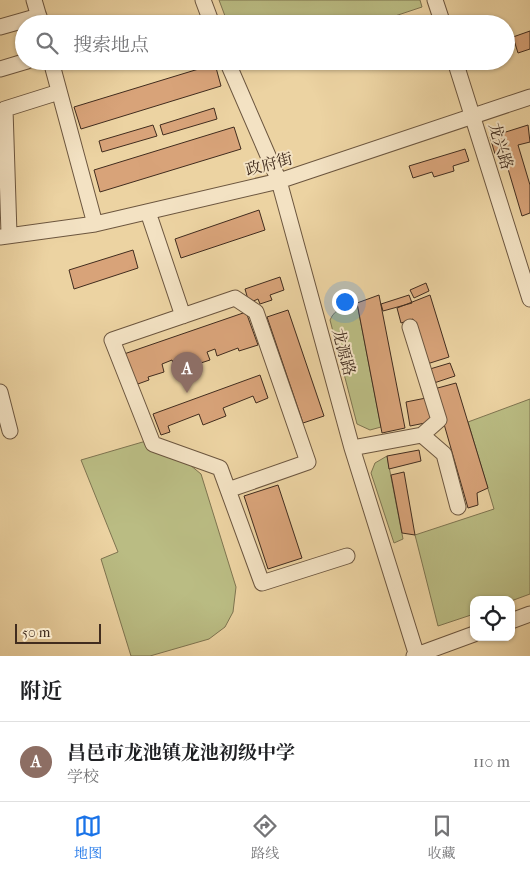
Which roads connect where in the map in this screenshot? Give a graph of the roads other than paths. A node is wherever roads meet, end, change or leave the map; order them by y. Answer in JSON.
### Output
{"nodes":[{"id":1,"x":34,"y":0,"type":"edge"},
{"id":2,"x":203,"y":0,"type":"edge"},
{"id":3,"x":435,"y":0,"type":"edge"},
{"id":4,"x":38,"y":15,"type":"edge"},
{"id":5,"x":209,"y":15,"type":"edge"},
{"id":6,"x":440,"y":15,"type":"edge"},
{"id":7,"x":15,"y":24,"type":"edge"},
{"id":8,"x":0,"y":27,"type":"edge"},
{"id":9,"x":15,"y":65,"type":"edge"},
{"id":10,"x":0,"y":69,"type":"edge"},
{"id":11,"x":53,"y":70,"type":"edge"},
{"id":12,"x":231,"y":70,"type":"edge"},
{"id":13,"x":458,"y":70,"type":"edge"},
{"id":14,"x":59,"y":92,"type":"junction"},
{"id":15,"x":530,"y":97,"type":"edge"},
{"id":16,"x":473,"y":116,"type":"junction"},
{"id":17,"x":279,"y":181,"type":"junction"},
{"id":18,"x":148,"y":212,"type":"junction"},
{"id":19,"x":94,"y":224,"type":"junction"},
{"id":20,"x":5,"y":235,"type":"edge"},
{"id":21,"x":530,"y":299,"type":"edge"},
{"id":22,"x":183,"y":316,"type":"junction"},
{"id":23,"x":410,"y":327,"type":"dead end"},
{"id":24,"x":1,"y":399,"type":"edge"},
{"id":25,"x":10,"y":432,"type":"dead end"},
{"id":26,"x":422,"y":435,"type":"junction"},
{"id":27,"x":352,"y":448,"type":"junction"},
{"id":28,"x":228,"y":490,"type":"junction"},
{"id":29,"x":458,"y":506,"type":"dead end"},
{"id":30,"x":347,"y":556,"type":"dead end"},
{"id":31,"x":530,"y":614,"type":"edge"},
{"id":32,"x":515,"y":620,"type":"edge"},
{"id":33,"x":470,"y":636,"type":"edge"},
{"id":34,"x":416,"y":656,"type":"edge"}],
"edges":[{"from":1,"to":4,"type":"street"},
{"from":2,"to":5,"type":"street"},
{"from":3,"to":6,"type":"street"},
{"from":7,"to":8,"type":"street"},
{"from":9,"to":10,"type":"street"},
{"from":11,"to":14,"type":"street"},
{"from":12,"to":17,"type":"street","name":"龙源路"},
{"from":13,"to":16,"type":"street","name":"龙兴路"},
{"from":14,"to":19,"type":"street"},
{"from":14,"to":20,"type":"street"},
{"from":15,"to":16,"type":"street","name":"政府街"},
{"from":16,"to":17,"type":"street","name":"政府街"},
{"from":16,"to":21,"type":"street","name":"龙兴路"},
{"from":17,"to":18,"type":"street","name":"政府街"},
{"from":17,"to":27,"type":"street","name":"龙源路"},
{"from":18,"to":19,"type":"street","name":"政府街"},
{"from":18,"to":22,"type":"street"},
{"from":19,"to":20,"type":"street","name":"政府街"},
{"from":22,"to":28,"type":"street"},
{"from":22,"to":28,"type":"street"},
{"from":23,"to":26,"type":"street"},
{"from":24,"to":25,"type":"street"},
{"from":26,"to":27,"type":"street"},
{"from":26,"to":29,"type":"street"},
{"from":27,"to":34,"type":"street","name":"龙源路"},
{"from":28,"to":30,"type":"street"},
{"from":31,"to":32,"type":"street"},
{"from":33,"to":34,"type":"street"}]}
